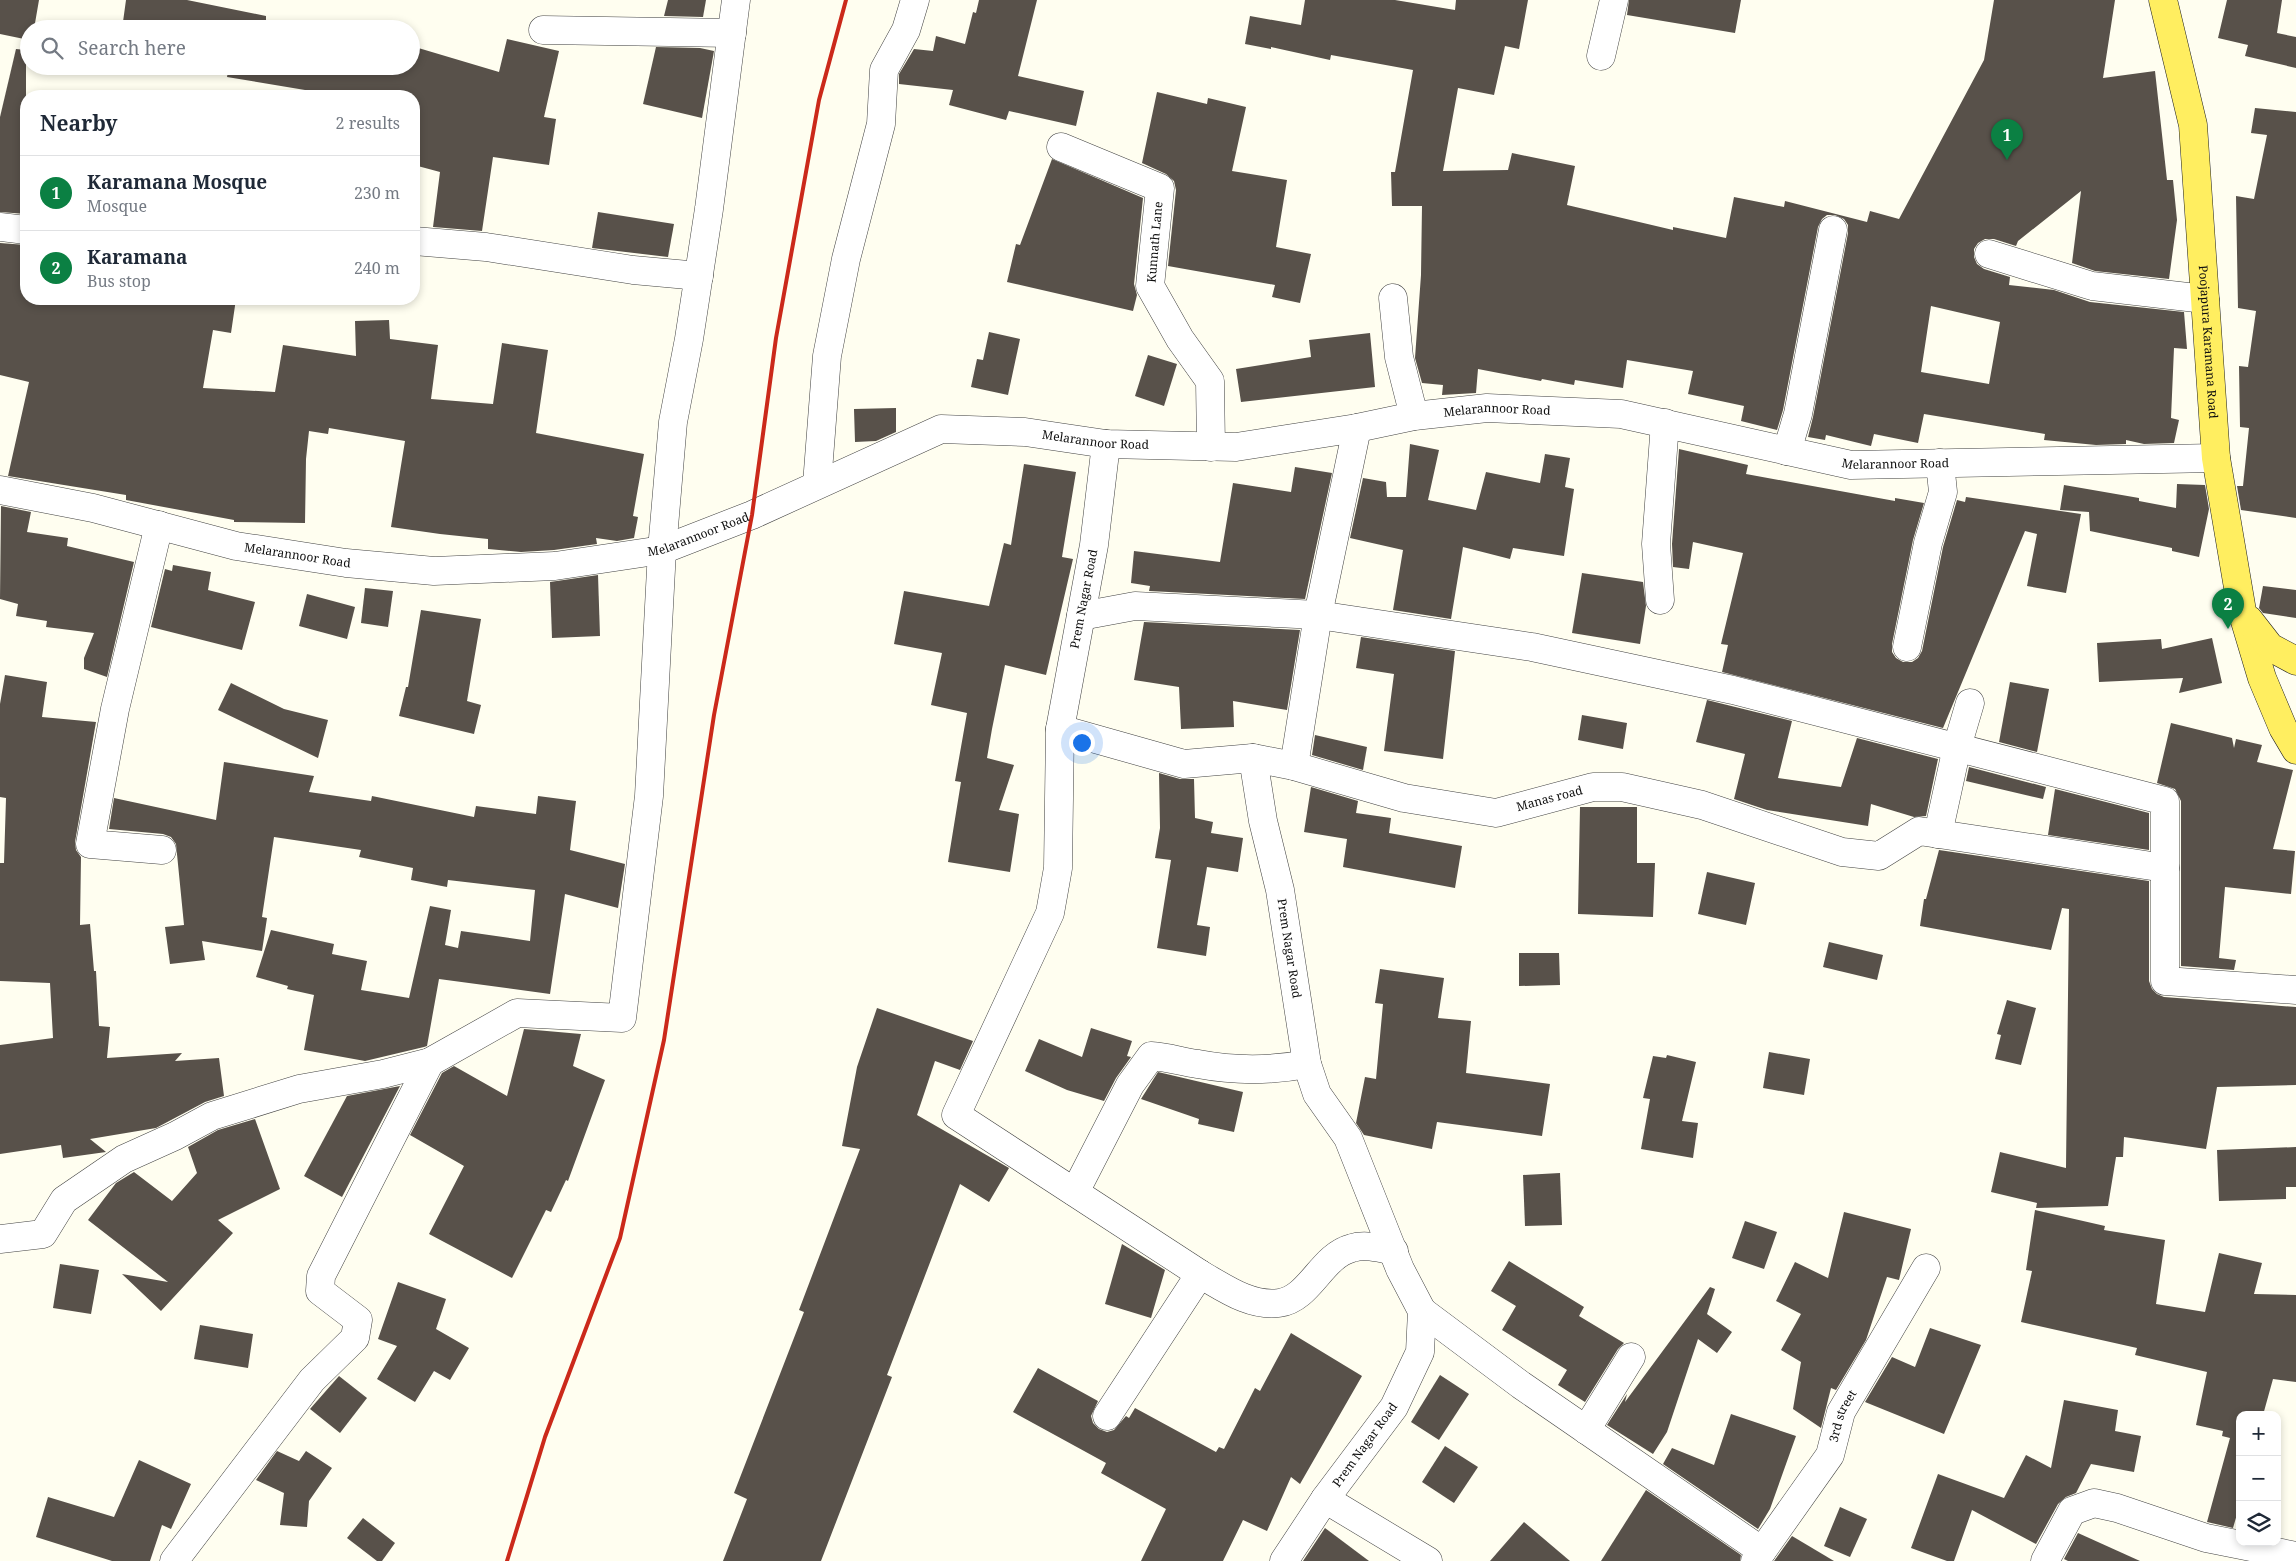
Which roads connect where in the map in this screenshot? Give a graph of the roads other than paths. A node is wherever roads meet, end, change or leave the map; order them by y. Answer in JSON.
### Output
{"nodes":[{"id":1,"x":736,"y":0,"type":"edge"},
{"id":2,"x":915,"y":0,"type":"edge"},
{"id":3,"x":1614,"y":0,"type":"edge"},
{"id":4,"x":2163,"y":0,"type":"edge"},
{"id":5,"x":543,"y":30,"type":"dead end"},
{"id":6,"x":732,"y":33,"type":"junction"},
{"id":7,"x":1601,"y":56,"type":"dead end"},
{"id":8,"x":1061,"y":147,"type":"dead end"},
{"id":9,"x":0,"y":227,"type":"edge"},
{"id":10,"x":20,"y":229,"type":"edge"},
{"id":11,"x":1833,"y":230,"type":"dead end"},
{"id":12,"x":420,"y":242,"type":"edge"},
{"id":13,"x":1989,"y":254,"type":"dead end"},
{"id":14,"x":699,"y":276,"type":"junction"},
{"id":15,"x":1393,"y":298,"type":"dead end"},
{"id":16,"x":2205,"y":299,"type":"junction"},
{"id":17,"x":1414,"y":416,"type":"junction"},
{"id":18,"x":1665,"y":423,"type":"junction"},
{"id":19,"x":1357,"y":428,"type":"junction"},
{"id":20,"x":1106,"y":444,"type":"junction"},
{"id":21,"x":1211,"y":447,"type":"junction"},
{"id":22,"x":1787,"y":451,"type":"junction"},
{"id":23,"x":2216,"y":458,"type":"junction"},
{"id":24,"x":1940,"y":463,"type":"junction"},
{"id":25,"x":817,"y":484,"type":"junction"},
{"id":26,"x":0,"y":490,"type":"edge"},
{"id":27,"x":159,"y":525,"type":"junction"},
{"id":28,"x":662,"y":550,"type":"junction"},
{"id":29,"x":1660,"y":600,"type":"dead end"},
{"id":30,"x":2242,"y":611,"type":"junction"},
{"id":31,"x":1318,"y":615,"type":"junction"},
{"id":32,"x":1081,"y":616,"type":"junction"},
{"id":33,"x":1907,"y":647,"type":"dead end"},
{"id":34,"x":2256,"y":660,"type":"junction"},
{"id":35,"x":2296,"y":661,"type":"edge"},
{"id":36,"x":1970,"y":703,"type":"dead end"},
{"id":37,"x":2296,"y":710,"type":"edge"},
{"id":38,"x":1060,"y":729,"type":"junction"},
{"id":39,"x":1957,"y":747,"type":"junction"},
{"id":40,"x":2296,"y":750,"type":"edge"},
{"id":41,"x":1253,"y":758,"type":"junction"},
{"id":42,"x":1294,"y":766,"type":"junction"},
{"id":43,"x":1938,"y":834,"type":"junction"},
{"id":44,"x":162,"y":850,"type":"dead end"},
{"id":45,"x":2165,"y":868,"type":"junction"},
{"id":46,"x":2296,"y":990,"type":"edge"},
{"id":47,"x":430,"y":1062,"type":"junction"},
{"id":48,"x":1307,"y":1064,"type":"junction"},
{"id":49,"x":1075,"y":1192,"type":"junction"},
{"id":50,"x":0,"y":1239,"type":"edge"},
{"id":51,"x":1394,"y":1251,"type":"junction"},
{"id":52,"x":1926,"y":1268,"type":"dead end"},
{"id":53,"x":1200,"y":1274,"type":"junction"},
{"id":54,"x":1422,"y":1311,"type":"junction"},
{"id":55,"x":1630,"y":1357,"type":"dead end"},
{"id":56,"x":1108,"y":1416,"type":"dead end"},
{"id":57,"x":1586,"y":1430,"type":"junction"},
{"id":58,"x":1325,"y":1499,"type":"junction"},
{"id":59,"x":1758,"y":1556,"type":"edge"},
{"id":60,"x":2296,"y":1556,"type":"edge"},
{"id":61,"x":174,"y":1561,"type":"edge"},
{"id":62,"x":1284,"y":1561,"type":"edge"},
{"id":63,"x":1428,"y":1561,"type":"edge"},
{"id":64,"x":2045,"y":1561,"type":"edge"}],
"edges":[{"from":1,"to":6,"type":"street"},
{"from":2,"to":25,"type":"street"},
{"from":3,"to":7,"type":"street"},
{"from":4,"to":16,"type":"main road","name":"Poojapura Karamana Road"},
{"from":5,"to":6,"type":"street"},
{"from":6,"to":14,"type":"street"},
{"from":8,"to":21,"type":"street","name":"Kunnath Lane"},
{"from":9,"to":10,"type":"street"},
{"from":11,"to":22,"type":"street"},
{"from":12,"to":14,"type":"street"},
{"from":13,"to":16,"type":"street"},
{"from":14,"to":28,"type":"street"},
{"from":15,"to":17,"type":"street"},
{"from":16,"to":23,"type":"main road","name":"Poojapura Karamana Road"},
{"from":17,"to":18,"type":"street","name":"Melarannoor Road"},
{"from":17,"to":19,"type":"street","name":"Melarannoor Road"},
{"from":18,"to":22,"type":"street","name":"Melarannoor Road"},
{"from":18,"to":29,"type":"street"},
{"from":19,"to":21,"type":"street","name":"Melarannoor Road"},
{"from":19,"to":31,"type":"street"},
{"from":20,"to":21,"type":"street","name":"Melarannoor Road"},
{"from":20,"to":25,"type":"street","name":"Melarannoor Road"},
{"from":20,"to":32,"type":"street","name":"Prem Nagar Road"},
{"from":22,"to":24,"type":"street","name":"Melarannoor Road"},
{"from":23,"to":24,"type":"street","name":"Melarannoor Road"},
{"from":23,"to":30,"type":"main road","name":"Poojapura Karamana Road"},
{"from":24,"to":33,"type":"street"},
{"from":25,"to":28,"type":"street","name":"Melarannoor Road"},
{"from":26,"to":27,"type":"street","name":"Melarannoor Road"},
{"from":27,"to":28,"type":"street","name":"Melarannoor Road"},
{"from":27,"to":44,"type":"street"},
{"from":28,"to":47,"type":"street"},
{"from":30,"to":34,"type":"main road"},
{"from":30,"to":35,"type":"main road","name":"Poojapura Karamana Road"},
{"from":31,"to":32,"type":"street"},
{"from":31,"to":39,"type":"street"},
{"from":31,"to":42,"type":"street"},
{"from":32,"to":38,"type":"street","name":"Prem Nagar Road"},
{"from":34,"to":37,"type":"main road"},
{"from":34,"to":40,"type":"main road"},
{"from":36,"to":39,"type":"street"},
{"from":38,"to":41,"type":"street"},
{"from":38,"to":49,"type":"street","name":"Prem Nagar Road"},
{"from":39,"to":43,"type":"street"},
{"from":39,"to":45,"type":"street"},
{"from":41,"to":42,"type":"street","name":"Manas road"},
{"from":41,"to":48,"type":"street","name":"Prem Nagar Road"},
{"from":42,"to":43,"type":"street","name":"Manas road"},
{"from":43,"to":45,"type":"street","name":"Manas road"},
{"from":45,"to":46,"type":"street"},
{"from":47,"to":50,"type":"street"},
{"from":47,"to":61,"type":"street"},
{"from":48,"to":49,"type":"street"},
{"from":48,"to":51,"type":"street","name":"Prem Nagar Road"},
{"from":49,"to":53,"type":"street"},
{"from":51,"to":53,"type":"street"},
{"from":51,"to":54,"type":"street","name":"Prem Nagar Road"},
{"from":52,"to":59,"type":"street","name":"3rd street"},
{"from":53,"to":56,"type":"street"},
{"from":54,"to":57,"type":"street"},
{"from":54,"to":58,"type":"street","name":"Prem Nagar Road"},
{"from":55,"to":57,"type":"street"},
{"from":57,"to":59,"type":"street"},
{"from":58,"to":62,"type":"street","name":"Prem Nagar Road"},
{"from":58,"to":63,"type":"street"},
{"from":60,"to":64,"type":"street"}]}
